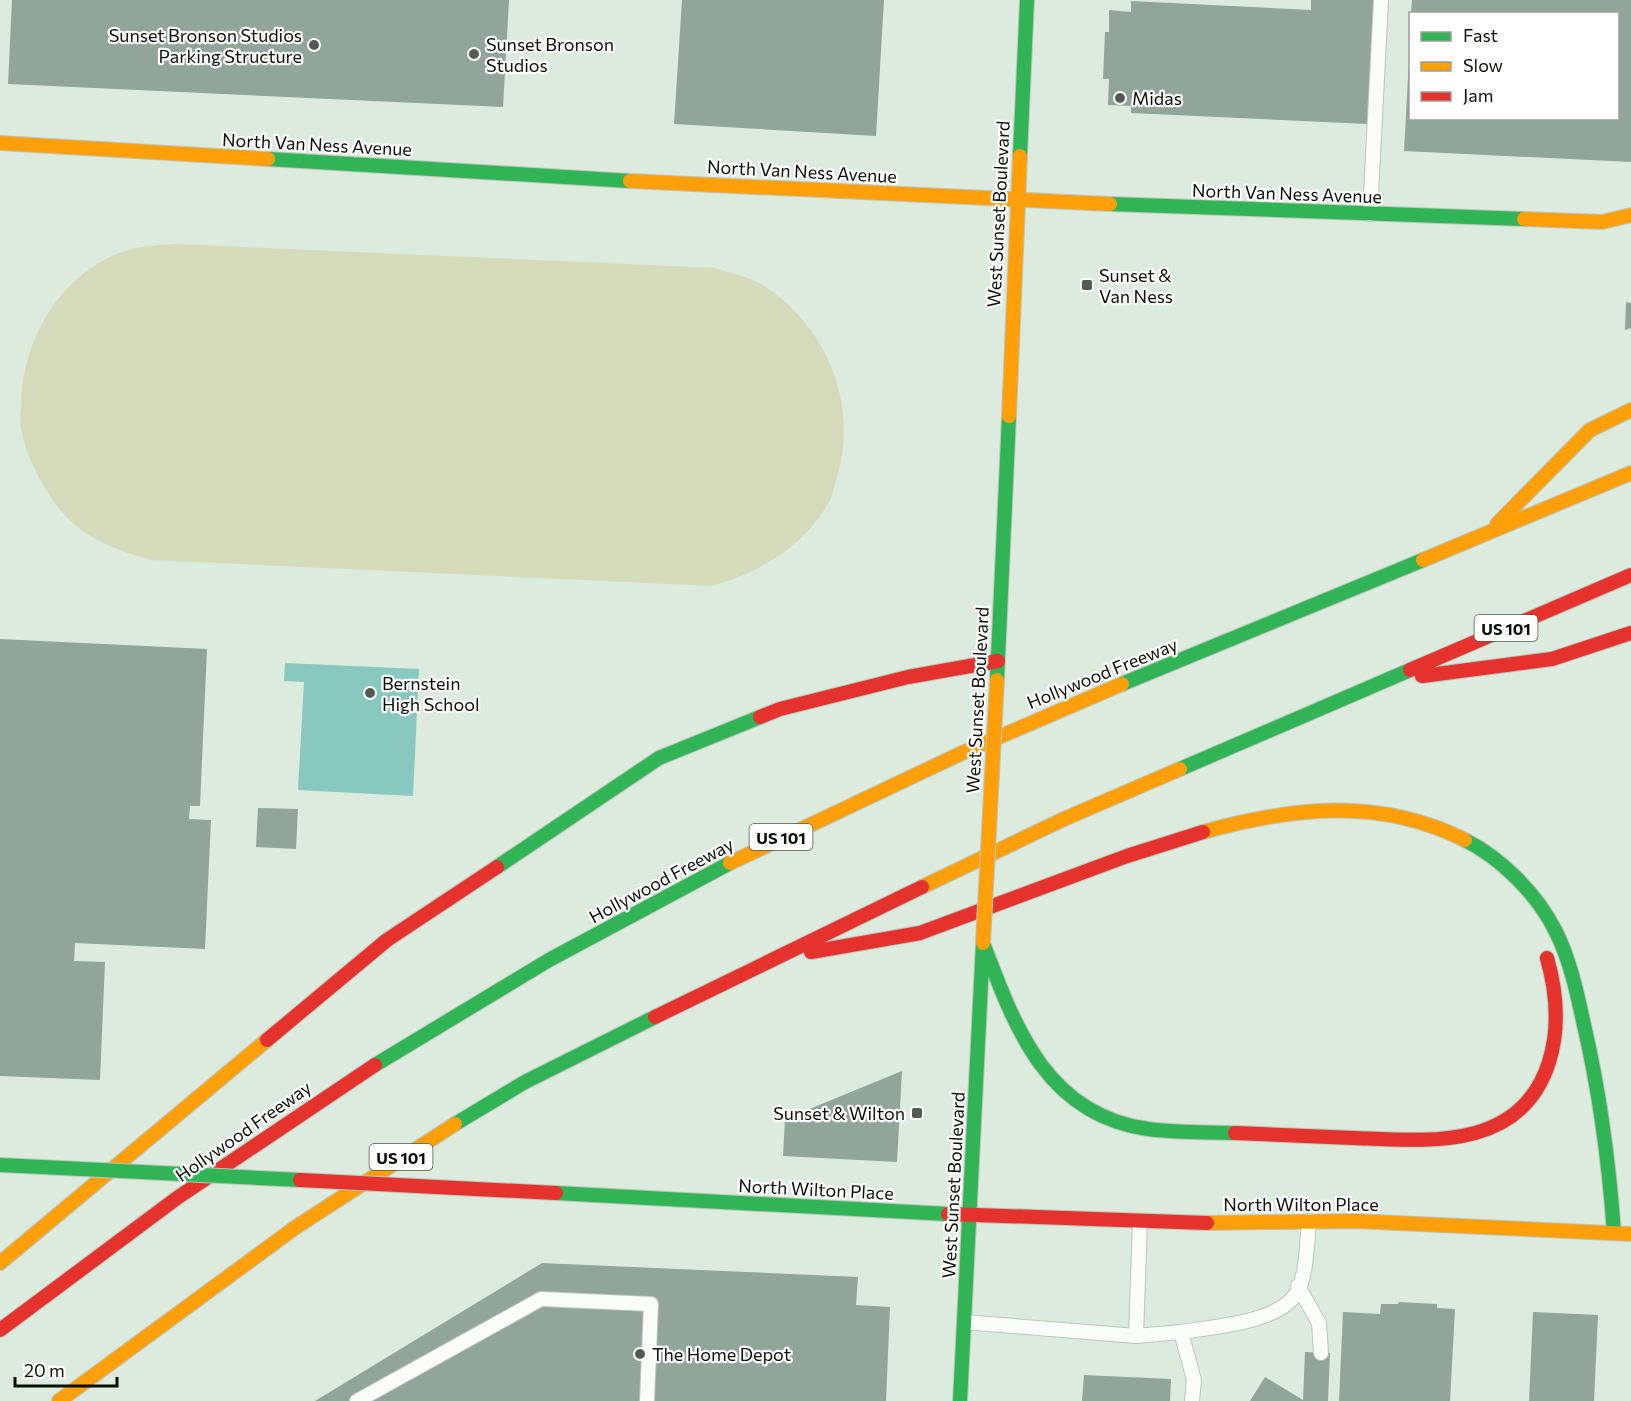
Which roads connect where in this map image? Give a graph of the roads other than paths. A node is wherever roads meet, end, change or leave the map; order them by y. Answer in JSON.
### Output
{"nodes":[{"id":1,"x":1027,"y":0,"type":"edge"},
{"id":2,"x":1381,"y":0,"type":"edge"},
{"id":3,"x":0,"y":143,"type":"edge"},
{"id":4,"x":1016,"y":201,"type":"junction"},
{"id":5,"x":1370,"y":214,"type":"junction"},
{"id":6,"x":1631,"y":215,"type":"edge"},
{"id":7,"x":1602,"y":222,"type":"junction"},
{"id":8,"x":1621,"y":230,"type":"dead end"},
{"id":9,"x":1631,"y":410,"type":"edge"},
{"id":10,"x":1631,"y":473,"type":"edge"},
{"id":11,"x":1485,"y":535,"type":"junction"},
{"id":12,"x":1631,"y":575,"type":"edge"},
{"id":13,"x":1631,"y":633,"type":"edge"},
{"id":14,"x":998,"y":661,"type":"junction"},
{"id":15,"x":1382,"y":681,"type":"junction"},
{"id":16,"x":1497,"y":861,"type":"junction"},
{"id":17,"x":1535,"y":923,"type":"dead end"},
{"id":18,"x":983,"y":943,"type":"junction"},
{"id":19,"x":1542,"y":943,"type":"dead end"},
{"id":20,"x":771,"y":959,"type":"junction"},
{"id":21,"x":0,"y":1165,"type":"edge"},
{"id":22,"x":969,"y":1215,"type":"junction"},
{"id":23,"x":1140,"y":1221,"type":"junction"},
{"id":24,"x":1309,"y":1221,"type":"junction"},
{"id":25,"x":1614,"y":1233,"type":"junction"},
{"id":26,"x":1631,"y":1234,"type":"edge"},
{"id":27,"x":0,"y":1263,"type":"edge"},
{"id":28,"x":1299,"y":1286,"type":"junction"},
{"id":29,"x":964,"y":1322,"type":"junction"},
{"id":30,"x":0,"y":1330,"type":"edge"},
{"id":31,"x":1181,"y":1332,"type":"junction"},
{"id":32,"x":1136,"y":1336,"type":"junction"},
{"id":33,"x":1321,"y":1353,"type":"dead end"},
{"id":34,"x":59,"y":1401,"type":"edge"},
{"id":35,"x":357,"y":1401,"type":"edge"},
{"id":36,"x":647,"y":1401,"type":"edge"},
{"id":37,"x":960,"y":1401,"type":"edge"},
{"id":38,"x":1192,"y":1401,"type":"edge"}],
"edges":[{"from":1,"to":4,"type":"main road","name":"West Sunset Boulevard"},
{"from":2,"to":5,"type":"lane"},
{"from":3,"to":4,"type":"main road","name":"North Van Ness Avenue"},
{"from":4,"to":5,"type":"main road","name":"North Van Ness Avenue"},
{"from":4,"to":14,"type":"main road","name":"West Sunset Boulevard"},
{"from":5,"to":7,"type":"main road","name":"North Van Ness Avenue"},
{"from":6,"to":7,"type":"main road","name":"North Van Ness Avenue"},
{"from":7,"to":8,"type":"main road","name":"North Van Ness Avenue"},
{"from":9,"to":11,"type":"main road"},
{"from":10,"to":11,"type":"main road","name":"Hollywood Freeway","number":"US 101"},
{"from":11,"to":30,"type":"main road","name":"Hollywood Freeway","number":"US 101"},
{"from":12,"to":15,"type":"main road","number":"US 101"},
{"from":13,"to":15,"type":"main road"},
{"from":14,"to":18,"type":"main road","name":"West Sunset Boulevard","bridge":true},
{"from":14,"to":27,"type":"main road"},
{"from":15,"to":20,"type":"main road","number":"US 101"},
{"from":16,"to":17,"type":"main road"},
{"from":16,"to":20,"type":"main road"},
{"from":16,"to":25,"type":"main road"},
{"from":18,"to":19,"type":"main road"},
{"from":18,"to":22,"type":"main road","name":"West Sunset Boulevard"},
{"from":20,"to":34,"type":"main road","number":"US 101"},
{"from":21,"to":22,"type":"main road","name":"North Wilton Place","bridge":true},
{"from":22,"to":23,"type":"main road","name":"North Wilton Place"},
{"from":22,"to":29,"type":"main road","name":"West Sunset Boulevard"},
{"from":23,"to":24,"type":"main road","name":"North Wilton Place"},
{"from":23,"to":32,"type":"lane"},
{"from":24,"to":25,"type":"main road","name":"North Wilton Place"},
{"from":24,"to":28,"type":"lane"},
{"from":25,"to":26,"type":"main road","name":"North Wilton Place"},
{"from":28,"to":31,"type":"lane"},
{"from":28,"to":33,"type":"lane"},
{"from":29,"to":32,"type":"lane"},
{"from":29,"to":37,"type":"main road","name":"West Sunset Boulevard"},
{"from":31,"to":32,"type":"lane"},
{"from":31,"to":38,"type":"lane"},
{"from":35,"to":36,"type":"lane"}]}
